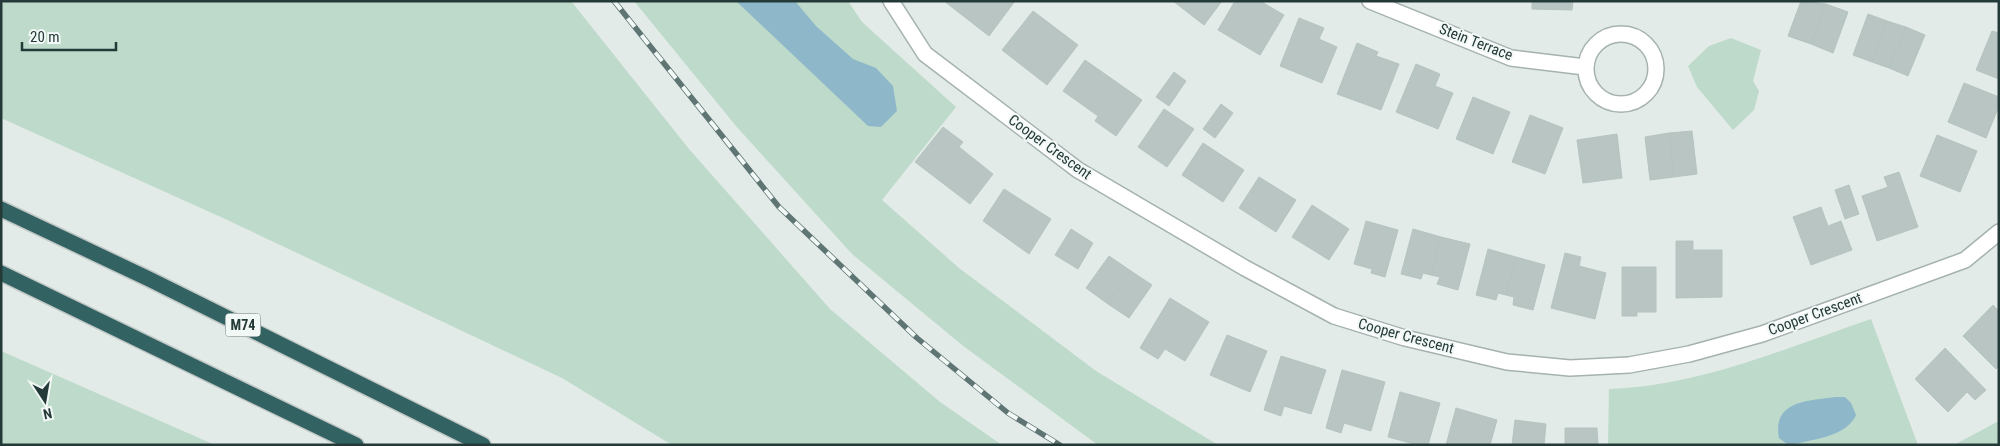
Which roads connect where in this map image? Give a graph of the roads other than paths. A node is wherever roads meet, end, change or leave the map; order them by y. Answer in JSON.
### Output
{"nodes":[{"id":1,"x":892,"y":1,"type":"edge"},
{"id":2,"x":1370,"y":1,"type":"edge"},
{"id":3,"x":1585,"y":68,"type":"junction"},
{"id":4,"x":1,"y":209,"type":"edge"},
{"id":5,"x":1999,"y":232,"type":"edge"},
{"id":6,"x":1,"y":273,"type":"edge"},
{"id":7,"x":356,"y":445,"type":"edge"},
{"id":8,"x":483,"y":445,"type":"edge"}],
"edges":[{"from":1,"to":5,"type":"street","name":"Cooper Crescent"},
{"from":2,"to":3,"type":"street","name":"Stein Terrace"},
{"from":3,"to":3,"type":"street"},
{"from":4,"to":8,"type":"highway","number":"M74"},
{"from":6,"to":7,"type":"highway"}]}
